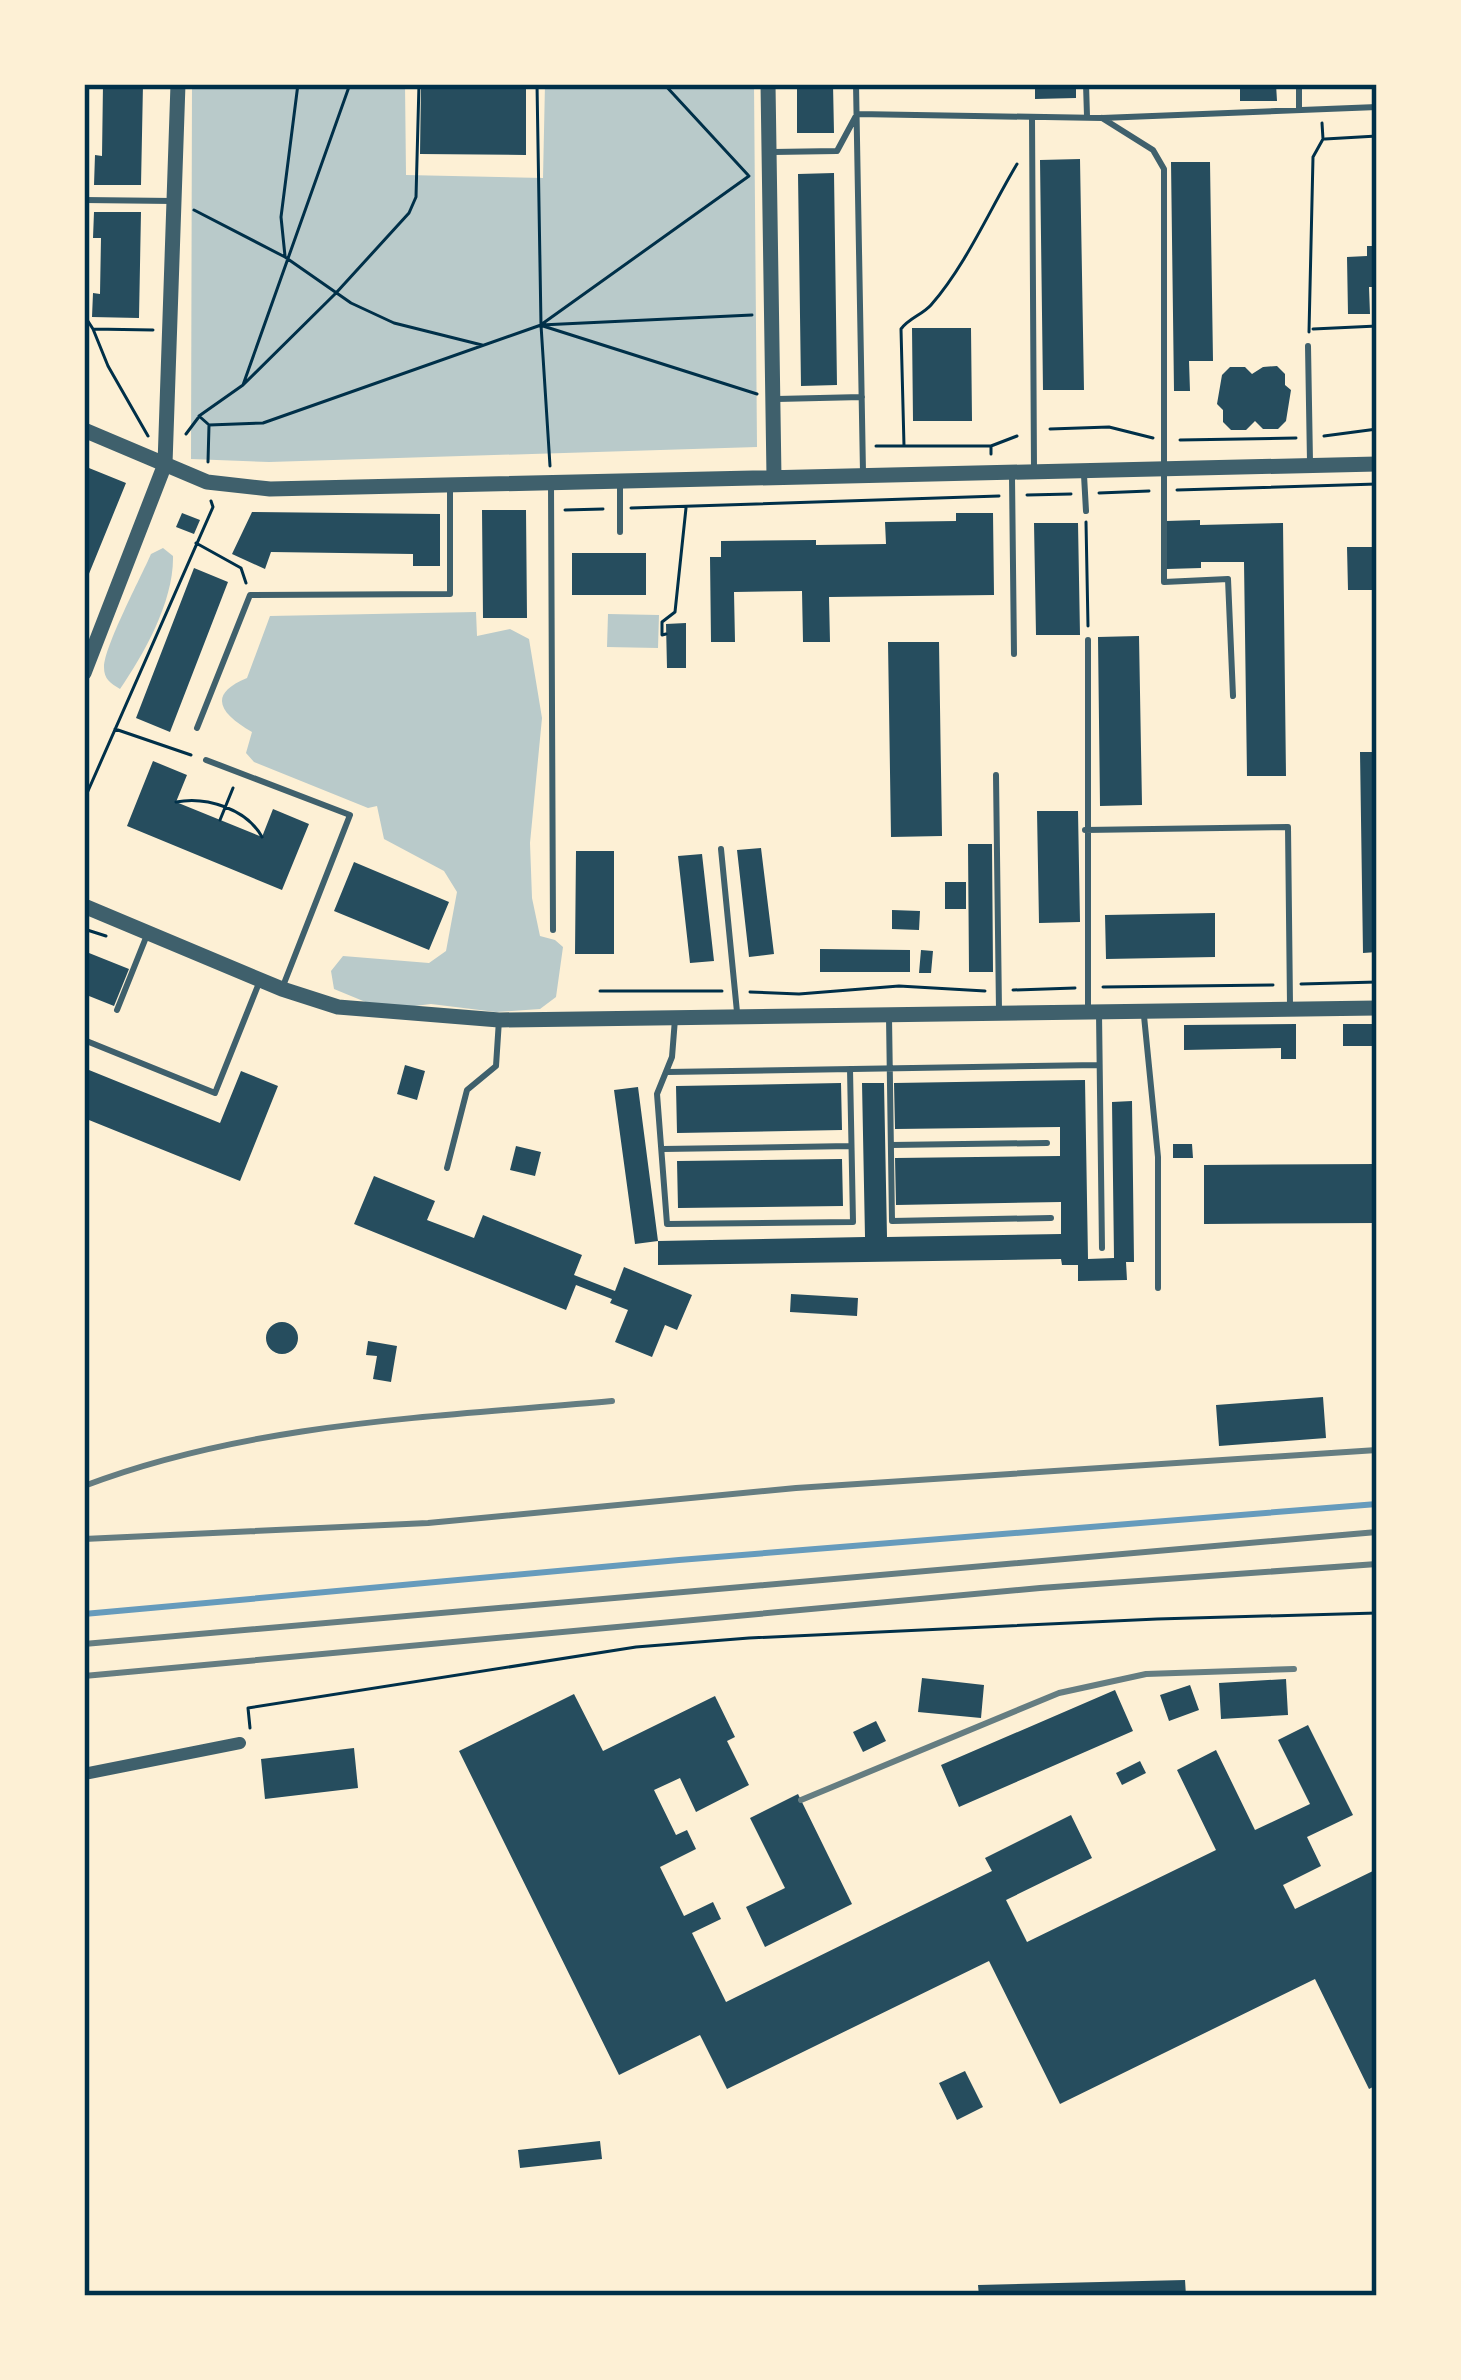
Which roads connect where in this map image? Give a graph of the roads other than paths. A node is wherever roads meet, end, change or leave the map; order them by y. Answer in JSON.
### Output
{"nodes":[{"id":1,"x":178,"y":84,"type":"edge"},
{"id":2,"x":768,"y":84,"type":"edge"},
{"id":3,"x":856,"y":84,"type":"edge"},
{"id":4,"x":1086,"y":84,"type":"edge"},
{"id":5,"x":1299,"y":84,"type":"edge"},
{"id":6,"x":1377,"y":107,"type":"edge"},
{"id":7,"x":1299,"y":108,"type":"junction"},
{"id":8,"x":856,"y":114,"type":"junction"},
{"id":9,"x":1033,"y":118,"type":"junction"},
{"id":10,"x":1087,"y":118,"type":"junction"},
{"id":11,"x":1102,"y":118,"type":"junction"},
{"id":12,"x":769,"y":157,"type":"junction"},
{"id":13,"x":84,"y":200,"type":"edge"},
{"id":14,"x":177,"y":201,"type":"junction"},
{"id":15,"x":1308,"y":346,"type":"road end"},
{"id":16,"x":862,"y":398,"type":"junction"},
{"id":17,"x":773,"y":399,"type":"junction"},
{"id":18,"x":84,"y":430,"type":"edge"},
{"id":19,"x":165,"y":464,"type":"junction"},
{"id":20,"x":1377,"y":464,"type":"edge"},
{"id":21,"x":1310,"y":466,"type":"junction"},
{"id":22,"x":1084,"y":471,"type":"junction"},
{"id":23,"x":1162,"y":471,"type":"junction"},
{"id":24,"x":1034,"y":472,"type":"junction"},
{"id":25,"x":1012,"y":473,"type":"junction"},
{"id":26,"x":863,"y":475,"type":"junction"},
{"id":27,"x":774,"y":477,"type":"junction"},
{"id":28,"x":620,"y":481,"type":"junction"},
{"id":29,"x":551,"y":482,"type":"junction"},
{"id":30,"x":449,"y":485,"type":"junction"},
{"id":31,"x":1086,"y":511,"type":"road end"},
{"id":32,"x":620,"y":532,"type":"dead end"},
{"id":33,"x":1088,"y":640,"type":"road end"},
{"id":34,"x":89,"y":641,"type":"edge"},
{"id":35,"x":1014,"y":654,"type":"dead end"},
{"id":36,"x":84,"y":673,"type":"edge"},
{"id":37,"x":1233,"y":696,"type":"dead end"},
{"id":38,"x":197,"y":728,"type":"dead end"},
{"id":39,"x":206,"y":760,"type":"road end"},
{"id":40,"x":995,"y":775,"type":"dead end"},
{"id":41,"x":1085,"y":830,"type":"junction"},
{"id":42,"x":721,"y":849,"type":"dead end"},
{"id":43,"x":84,"y":906,"type":"edge"},
{"id":44,"x":553,"y":930,"type":"dead end"},
{"id":45,"x":148,"y":933,"type":"junction"},
{"id":46,"x":261,"y":980,"type":"junction"},
{"id":47,"x":282,"y":989,"type":"junction"},
{"id":48,"x":1377,"y":1008,"type":"edge"},
{"id":49,"x":117,"y":1010,"type":"dead end"},
{"id":50,"x":1290,"y":1010,"type":"junction"},
{"id":51,"x":1144,"y":1012,"type":"junction"},
{"id":52,"x":1093,"y":1013,"type":"junction"},
{"id":53,"x":999,"y":1014,"type":"junction"},
{"id":54,"x":889,"y":1016,"type":"junction"},
{"id":55,"x":738,"y":1017,"type":"junction"},
{"id":56,"x":674,"y":1019,"type":"junction"},
{"id":57,"x":499,"y":1020,"type":"junction"},
{"id":58,"x":84,"y":1040,"type":"edge"},
{"id":59,"x":1099,"y":1065,"type":"junction"},
{"id":60,"x":890,"y":1068,"type":"junction"},
{"id":61,"x":850,"y":1069,"type":"junction"},
{"id":62,"x":668,"y":1072,"type":"junction"},
{"id":63,"x":1047,"y":1143,"type":"dead end"},
{"id":64,"x":891,"y":1145,"type":"junction"},
{"id":65,"x":851,"y":1146,"type":"junction"},
{"id":66,"x":662,"y":1149,"type":"junction"},
{"id":67,"x":446,"y":1168,"type":"dead end"},
{"id":68,"x":1051,"y":1218,"type":"dead end"},
{"id":69,"x":1102,"y":1248,"type":"dead end"},
{"id":70,"x":1158,"y":1288,"type":"dead end"},
{"id":71,"x":236,"y":1738,"type":"road end"},
{"id":72,"x":84,"y":1774,"type":"edge"}],
"edges":[{"from":1,"to":14,"type":"street"},
{"from":2,"to":12,"type":"street"},
{"from":3,"to":8,"type":"lane"},
{"from":4,"to":10,"type":"lane"},
{"from":5,"to":7,"type":"lane"},
{"from":6,"to":7,"type":"lane"},
{"from":7,"to":11,"type":"lane"},
{"from":8,"to":9,"type":"lane"},
{"from":8,"to":12,"type":"lane"},
{"from":8,"to":16,"type":"lane"},
{"from":9,"to":10,"type":"lane"},
{"from":9,"to":24,"type":"lane"},
{"from":10,"to":11,"type":"lane"},
{"from":11,"to":23,"type":"lane"},
{"from":12,"to":17,"type":"street"},
{"from":13,"to":14,"type":"lane"},
{"from":14,"to":19,"type":"street"},
{"from":15,"to":21,"type":"lane"},
{"from":16,"to":17,"type":"lane"},
{"from":16,"to":26,"type":"lane"},
{"from":17,"to":27,"type":"street"},
{"from":18,"to":19,"type":"street"},
{"from":19,"to":30,"type":"street"},
{"from":19,"to":34,"type":"street"},
{"from":20,"to":21,"type":"street"},
{"from":21,"to":23,"type":"street"},
{"from":22,"to":23,"type":"street"},
{"from":22,"to":24,"type":"street"},
{"from":22,"to":31,"type":"lane"},
{"from":23,"to":37,"type":"lane"},
{"from":24,"to":25,"type":"street"},
{"from":25,"to":26,"type":"street"},
{"from":25,"to":35,"type":"lane"},
{"from":26,"to":27,"type":"street"},
{"from":27,"to":28,"type":"street"},
{"from":28,"to":29,"type":"street"},
{"from":28,"to":32,"type":"lane"},
{"from":29,"to":30,"type":"street"},
{"from":29,"to":44,"type":"lane"},
{"from":30,"to":38,"type":"lane"},
{"from":33,"to":41,"type":"lane"},
{"from":34,"to":36,"type":"street"},
{"from":39,"to":47,"type":"lane"},
{"from":40,"to":53,"type":"lane"},
{"from":41,"to":50,"type":"lane"},
{"from":41,"to":52,"type":"lane"},
{"from":42,"to":55,"type":"lane"},
{"from":43,"to":45,"type":"street"},
{"from":45,"to":46,"type":"street"},
{"from":45,"to":49,"type":"lane"},
{"from":46,"to":47,"type":"street"},
{"from":46,"to":58,"type":"lane"},
{"from":47,"to":57,"type":"street"},
{"from":48,"to":50,"type":"street"},
{"from":50,"to":51,"type":"street"},
{"from":51,"to":52,"type":"street"},
{"from":51,"to":70,"type":"lane"},
{"from":52,"to":53,"type":"street"},
{"from":52,"to":59,"type":"lane"},
{"from":53,"to":54,"type":"street"},
{"from":54,"to":55,"type":"street"},
{"from":54,"to":60,"type":"lane"},
{"from":55,"to":56,"type":"street"},
{"from":56,"to":57,"type":"street"},
{"from":56,"to":62,"type":"lane"},
{"from":57,"to":67,"type":"lane"},
{"from":59,"to":60,"type":"lane"},
{"from":59,"to":69,"type":"lane"},
{"from":60,"to":61,"type":"lane"},
{"from":60,"to":64,"type":"lane"},
{"from":61,"to":62,"type":"lane"},
{"from":61,"to":65,"type":"lane"},
{"from":62,"to":66,"type":"lane"},
{"from":63,"to":64,"type":"lane"},
{"from":64,"to":68,"type":"lane"},
{"from":65,"to":66,"type":"lane"},
{"from":65,"to":66,"type":"lane"},
{"from":71,"to":72,"type":"street"}]}
